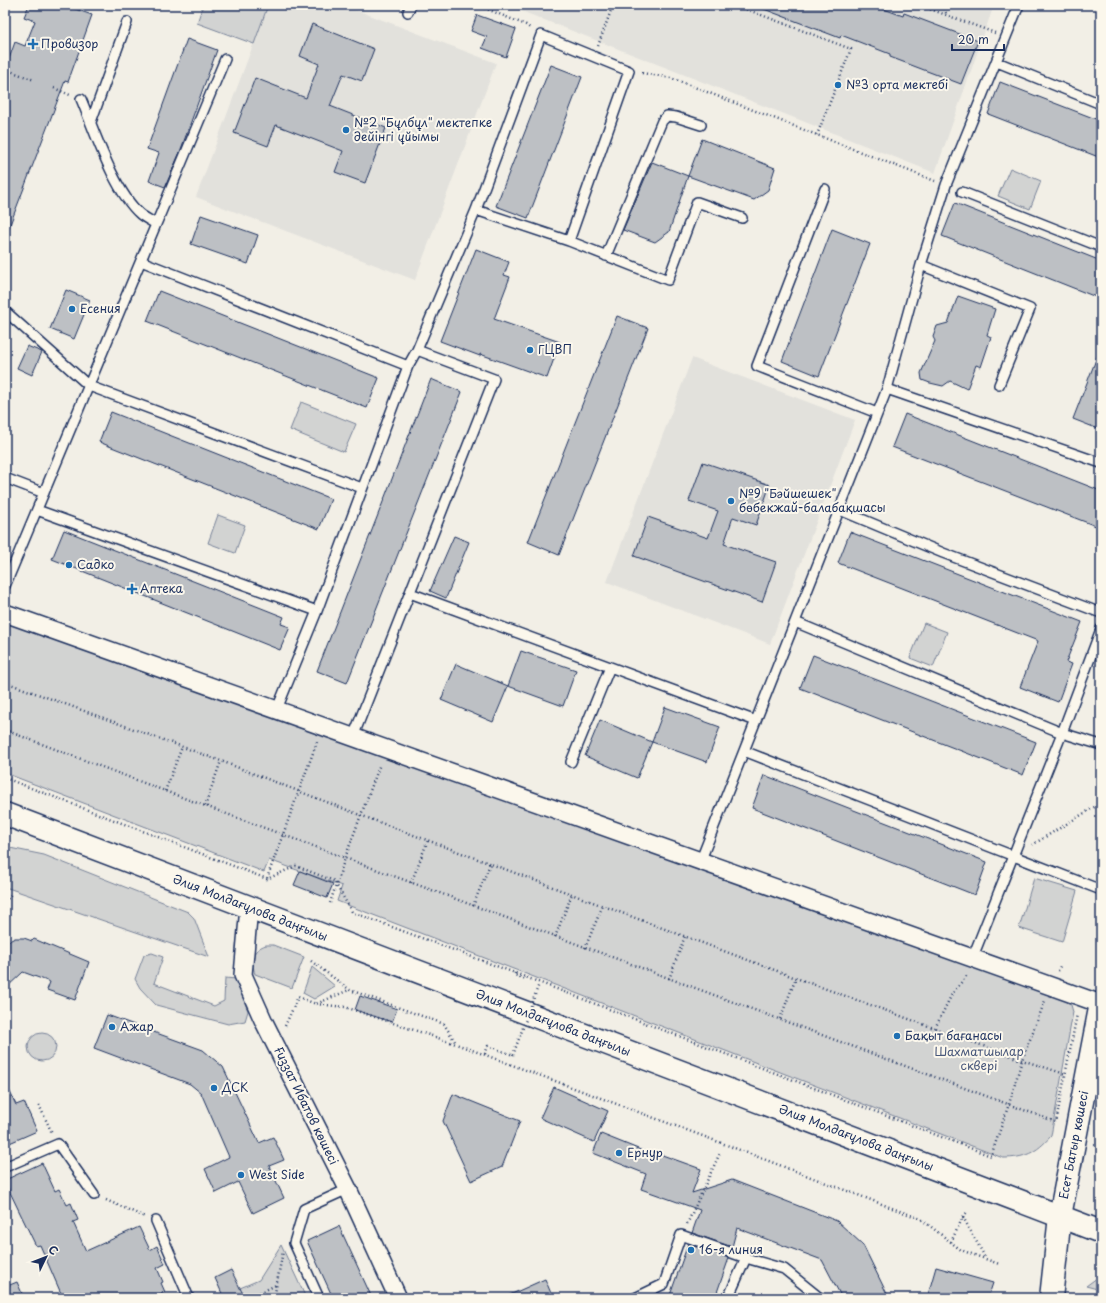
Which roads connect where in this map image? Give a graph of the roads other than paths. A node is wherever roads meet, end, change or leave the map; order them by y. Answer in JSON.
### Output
{"nodes":[{"id":1,"x":1019,"y":5,"type":"edge"},
{"id":2,"x":127,"y":22,"type":"dead end"},
{"id":3,"x":225,"y":58,"type":"dead end"},
{"id":4,"x":997,"y":62,"type":"junction"},
{"id":5,"x":81,"y":99,"type":"dead end"},
{"id":6,"x":1101,"y":104,"type":"edge"},
{"id":7,"x":91,"y":122,"type":"junction"},
{"id":8,"x":701,"y":125,"type":"dead end"},
{"id":9,"x":825,"y":189,"type":"dead end"},
{"id":10,"x":962,"y":192,"type":"dead end"},
{"id":11,"x":476,"y":210,"type":"junction"},
{"id":12,"x":742,"y":218,"type":"dead end"},
{"id":13,"x":156,"y":224,"type":"junction"},
{"id":14,"x":568,"y":242,"type":"junction"},
{"id":15,"x":1101,"y":247,"type":"edge"},
{"id":16,"x":606,"y":256,"type":"junction"},
{"id":17,"x":141,"y":261,"type":"junction"},
{"id":18,"x":921,"y":265,"type":"junction"},
{"id":19,"x":5,"y":311,"type":"edge"},
{"id":20,"x":417,"y":350,"type":"junction"},
{"id":21,"x":408,"y":366,"type":"junction"},
{"id":22,"x":999,"y":385,"type":"dead end"},
{"id":23,"x":88,"y":386,"type":"junction"},
{"id":24,"x":887,"y":389,"type":"junction"},
{"id":25,"x":878,"y":413,"type":"junction"},
{"id":26,"x":1101,"y":463,"type":"edge"},
{"id":27,"x":5,"y":478,"type":"edge"},
{"id":28,"x":362,"y":488,"type":"junction"},
{"id":29,"x":44,"y":493,"type":"junction"},
{"id":30,"x":37,"y":510,"type":"junction"},
{"id":31,"x":840,"y":510,"type":"junction"},
{"id":32,"x":5,"y":586,"type":"edge"},
{"id":33,"x":410,"y":593,"type":"junction"},
{"id":34,"x":317,"y":611,"type":"junction"},
{"id":35,"x":1101,"y":613,"type":"edge"},
{"id":36,"x":5,"y":614,"type":"edge"},
{"id":37,"x":795,"y":622,"type":"junction"},
{"id":38,"x":1101,"y":629,"type":"edge"},
{"id":39,"x":610,"y":667,"type":"junction"},
{"id":40,"x":277,"y":709,"type":"junction"},
{"id":41,"x":756,"y":721,"type":"junction"},
{"id":42,"x":1062,"y":733,"type":"junction"},
{"id":43,"x":353,"y":737,"type":"junction"},
{"id":44,"x":1101,"y":745,"type":"edge"},
{"id":45,"x":744,"y":751,"type":"junction"},
{"id":46,"x":571,"y":762,"type":"dead end"},
{"id":47,"x":5,"y":814,"type":"edge"},
{"id":48,"x":1013,"y":857,"type":"junction"},
{"id":49,"x":700,"y":862,"type":"junction"},
{"id":50,"x":1101,"y":890,"type":"edge"},
{"id":51,"x":249,"y":907,"type":"junction"},
{"id":52,"x":975,"y":960,"type":"junction"},
{"id":53,"x":1101,"y":1004,"type":"edge"},
{"id":54,"x":5,"y":1167,"type":"edge"},
{"id":55,"x":348,"y":1189,"type":"junction"},
{"id":56,"x":94,"y":1195,"type":"road end"},
{"id":57,"x":1060,"y":1216,"type":"junction"},
{"id":58,"x":156,"y":1221,"type":"road end"},
{"id":59,"x":1101,"y":1232,"type":"edge"},
{"id":60,"x":746,"y":1258,"type":"junction"},
{"id":61,"x":189,"y":1298,"type":"edge"},
{"id":62,"x":319,"y":1298,"type":"edge"},
{"id":63,"x":398,"y":1298,"type":"edge"},
{"id":64,"x":635,"y":1298,"type":"edge"},
{"id":65,"x":730,"y":1298,"type":"edge"},
{"id":66,"x":820,"y":1298,"type":"edge"},
{"id":67,"x":1051,"y":1298,"type":"edge"}],
"edges":[{"from":1,"to":4,"type":"lane"},
{"from":2,"to":7,"type":"lane"},
{"from":3,"to":13,"type":"lane"},
{"from":4,"to":6,"type":"lane"},
{"from":4,"to":18,"type":"lane"},
{"from":5,"to":7,"type":"lane"},
{"from":7,"to":13,"type":"lane"},
{"from":8,"to":16,"type":"lane"},
{"from":9,"to":25,"type":"lane"},
{"from":10,"to":15,"type":"lane"},
{"from":11,"to":14,"type":"lane"},
{"from":11,"to":14,"type":"lane"},
{"from":11,"to":20,"type":"lane"},
{"from":12,"to":16,"type":"lane"},
{"from":13,"to":17,"type":"lane"},
{"from":14,"to":16,"type":"lane"},
{"from":17,"to":21,"type":"lane"},
{"from":17,"to":23,"type":"lane"},
{"from":18,"to":22,"type":"lane"},
{"from":18,"to":24,"type":"lane"},
{"from":19,"to":23,"type":"lane"},
{"from":20,"to":21,"type":"lane"},
{"from":20,"to":33,"type":"lane"},
{"from":21,"to":28,"type":"lane"},
{"from":23,"to":28,"type":"lane"},
{"from":23,"to":29,"type":"lane"},
{"from":24,"to":25,"type":"lane"},
{"from":24,"to":26,"type":"lane"},
{"from":25,"to":31,"type":"lane"},
{"from":27,"to":29,"type":"lane"},
{"from":28,"to":34,"type":"lane"},
{"from":29,"to":30,"type":"lane"},
{"from":30,"to":32,"type":"lane"},
{"from":30,"to":34,"type":"lane"},
{"from":31,"to":35,"type":"lane"},
{"from":31,"to":37,"type":"lane"},
{"from":33,"to":39,"type":"lane"},
{"from":33,"to":43,"type":"lane"},
{"from":34,"to":40,"type":"lane"},
{"from":36,"to":40,"type":"street"},
{"from":37,"to":41,"type":"lane"},
{"from":37,"to":42,"type":"lane"},
{"from":38,"to":42,"type":"lane"},
{"from":39,"to":41,"type":"lane"},
{"from":39,"to":46,"type":"lane"},
{"from":40,"to":43,"type":"street"},
{"from":41,"to":45,"type":"lane"},
{"from":42,"to":44,"type":"lane"},
{"from":42,"to":48,"type":"lane"},
{"from":43,"to":49,"type":"street"},
{"from":45,"to":48,"type":"lane"},
{"from":45,"to":49,"type":"lane"},
{"from":47,"to":51,"type":"main road","name":"Әлия Молдағұлова даңғылы"},
{"from":48,"to":50,"type":"lane"},
{"from":48,"to":52,"type":"lane"},
{"from":49,"to":52,"type":"street"},
{"from":51,"to":55,"type":"street","name":"Ғиззат Ибатов көшесі"},
{"from":51,"to":57,"type":"main road","name":"Әлия Молдағұлова даңғылы"},
{"from":52,"to":53,"type":"street"},
{"from":53,"to":57,"type":"main road","name":"Есет Батыр көшесі"},
{"from":54,"to":56,"type":"lane"},
{"from":55,"to":62,"type":"lane"},
{"from":55,"to":63,"type":"street","name":"Ғиззат Ибатов көшесі"},
{"from":57,"to":59,"type":"main road","name":"Әлия Молдағұлова даңғылы"},
{"from":57,"to":67,"type":"main road","name":"Есет Батыр көшесі"},
{"from":58,"to":61,"type":"lane"},
{"from":60,"to":64,"type":"lane"},
{"from":60,"to":65,"type":"lane"},
{"from":60,"to":66,"type":"lane"}]}
